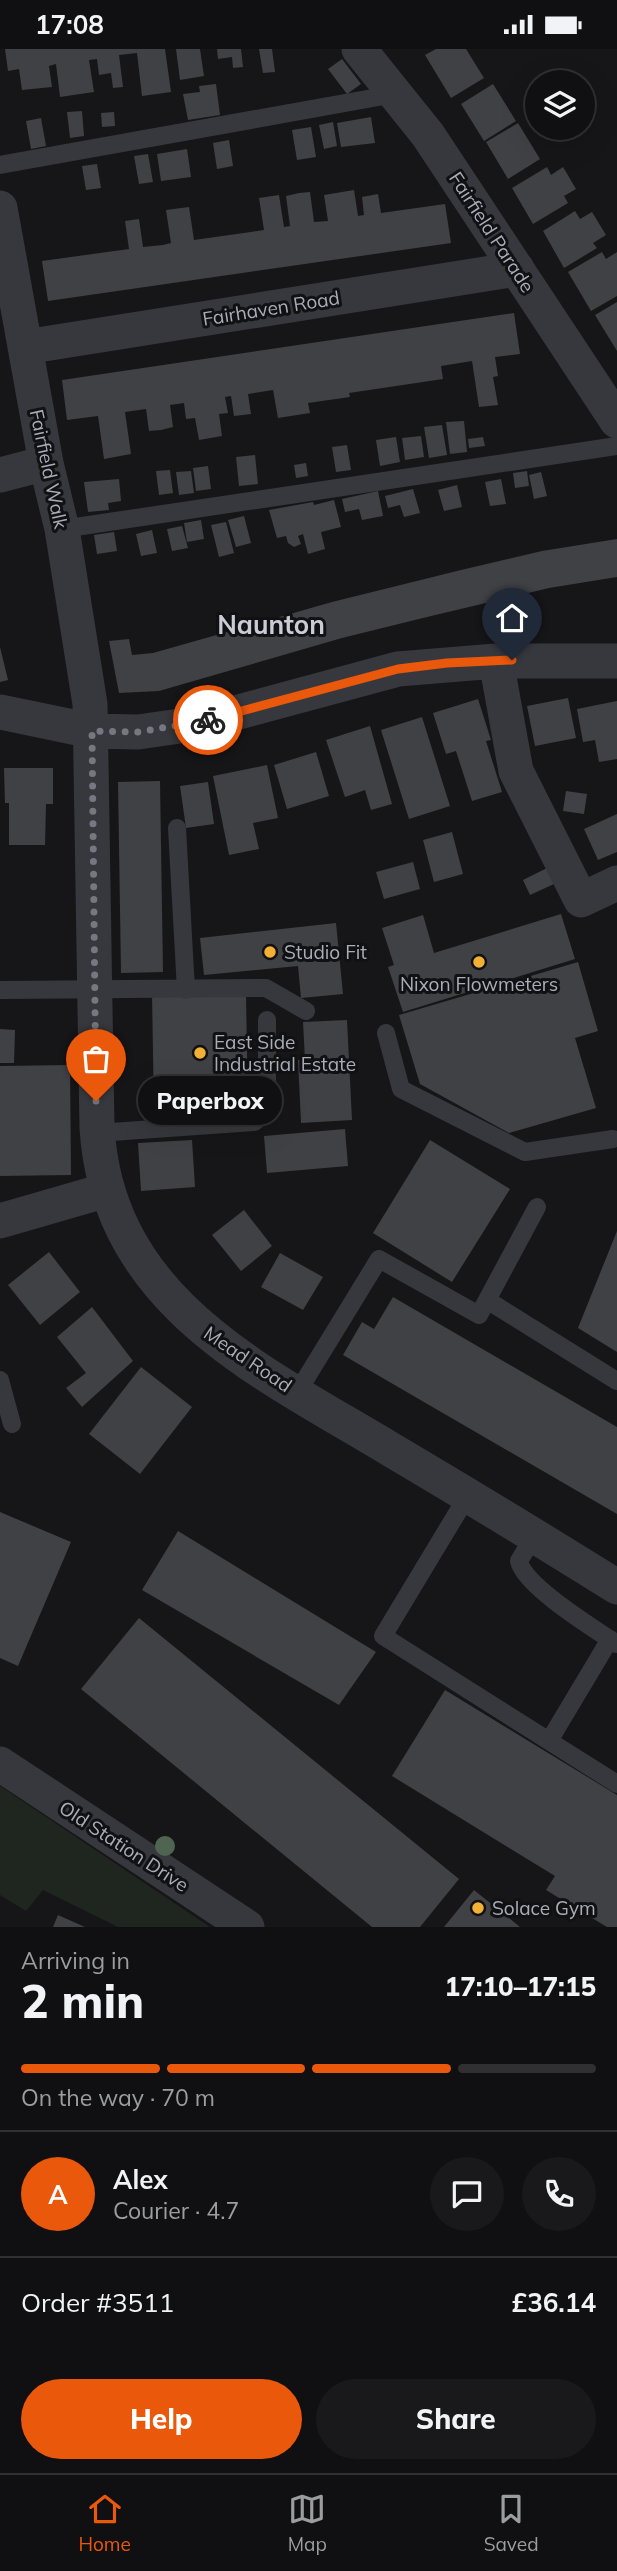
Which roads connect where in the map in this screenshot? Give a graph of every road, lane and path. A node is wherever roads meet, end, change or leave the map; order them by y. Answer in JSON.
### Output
{"nodes":[{"id":1,"x":359,"y":49,"type":"edge"},
{"id":2,"x":395,"y":94,"type":"junction"},
{"id":3,"x":0,"y":165,"type":"edge"},
{"id":4,"x":0,"y":208,"type":"edge"},
{"id":5,"x":517,"y":269,"type":"junction"},
{"id":6,"x":25,"y":347,"type":"junction"},
{"id":7,"x":617,"y":421,"type":"edge"},
{"id":8,"x":617,"y":446,"type":"edge"},
{"id":9,"x":46,"y":463,"type":"junction"},
{"id":10,"x":0,"y":475,"type":"edge"},
{"id":11,"x":62,"y":529,"type":"junction"},
{"id":12,"x":496,"y":661,"type":"junction"},
{"id":13,"x":617,"y":661,"type":"edge"},
{"id":14,"x":0,"y":712,"type":"edge"},
{"id":15,"x":92,"y":731,"type":"junction"},
{"id":16,"x":177,"y":828,"type":"dead end"},
{"id":17,"x":617,"y":883,"type":"edge"},
{"id":18,"x":0,"y":990,"type":"edge"},
{"id":19,"x":186,"y":990,"type":"junction"},
{"id":20,"x":95,"y":991,"type":"junction"},
{"id":21,"x":306,"y":1011,"type":"dead end"},
{"id":22,"x":267,"y":1020,"type":"dead end"},
{"id":23,"x":386,"y":1033,"type":"dead end"},
{"id":24,"x":97,"y":1133,"type":"junction"},
{"id":25,"x":613,"y":1139,"type":"dead end"},
{"id":26,"x":107,"y":1190,"type":"junction"},
{"id":27,"x":537,"y":1207,"type":"dead end"},
{"id":28,"x":0,"y":1221,"type":"edge"},
{"id":29,"x":487,"y":1300,"type":"junction"},
{"id":30,"x":0,"y":1380,"type":"edge"},
{"id":31,"x":617,"y":1381,"type":"edge"},
{"id":32,"x":296,"y":1392,"type":"junction"},
{"id":33,"x":12,"y":1424,"type":"dead end"},
{"id":34,"x":468,"y":1495,"type":"junction"},
{"id":35,"x":534,"y":1536,"type":"junction"},
{"id":36,"x":617,"y":1587,"type":"edge"},
{"id":37,"x":613,"y":1642,"type":"edge"},
{"id":38,"x":549,"y":1741,"type":"junction"},
{"id":39,"x":0,"y":1764,"type":"edge"},
{"id":40,"x":617,"y":1784,"type":"edge"},
{"id":41,"x":247,"y":1927,"type":"edge"}],
"edges":[{"from":1,"to":2,"type":"street","name":"Fairfield Parade"},
{"from":2,"to":3,"type":"lane"},
{"from":2,"to":5,"type":"street","name":"Fairfield Parade"},
{"from":4,"to":6,"type":"street","name":"Fairfield Walk"},
{"from":5,"to":6,"type":"street","name":"Fairhaven Road"},
{"from":5,"to":7,"type":"street","name":"Fairfield Parade"},
{"from":6,"to":9,"type":"street","name":"Fairfield Walk"},
{"from":8,"to":11,"type":"lane"},
{"from":9,"to":10,"type":"street"},
{"from":9,"to":11,"type":"street","name":"Fairfield Walk"},
{"from":11,"to":15,"type":"street","name":"Fairfield Walk"},
{"from":12,"to":13,"type":"street"},
{"from":12,"to":15,"type":"street"},
{"from":12,"to":17,"type":"street"},
{"from":14,"to":15,"type":"street"},
{"from":15,"to":20,"type":"street","name":"Mead Road"},
{"from":16,"to":19,"type":"lane"},
{"from":18,"to":20,"type":"lane"},
{"from":19,"to":20,"type":"lane"},
{"from":19,"to":21,"type":"lane"},
{"from":20,"to":24,"type":"street","name":"Mead Road"},
{"from":22,"to":24,"type":"lane"},
{"from":23,"to":25,"type":"lane"},
{"from":24,"to":26,"type":"street","name":"Mead Road"},
{"from":26,"to":28,"type":"street"},
{"from":26,"to":32,"type":"street","name":"Mead Road"},
{"from":27,"to":29,"type":"lane"},
{"from":29,"to":31,"type":"lane"},
{"from":29,"to":32,"type":"lane"},
{"from":30,"to":33,"type":"lane"},
{"from":32,"to":34,"type":"street","name":"Mead Road"},
{"from":34,"to":35,"type":"street","name":"Mead Road"},
{"from":34,"to":38,"type":"lane"},
{"from":35,"to":36,"type":"street","name":"Mead Road"},
{"from":35,"to":37,"type":"lane"},
{"from":37,"to":38,"type":"lane"},
{"from":38,"to":40,"type":"lane"},
{"from":39,"to":41,"type":"street","name":"Old Station Drive"}]}
